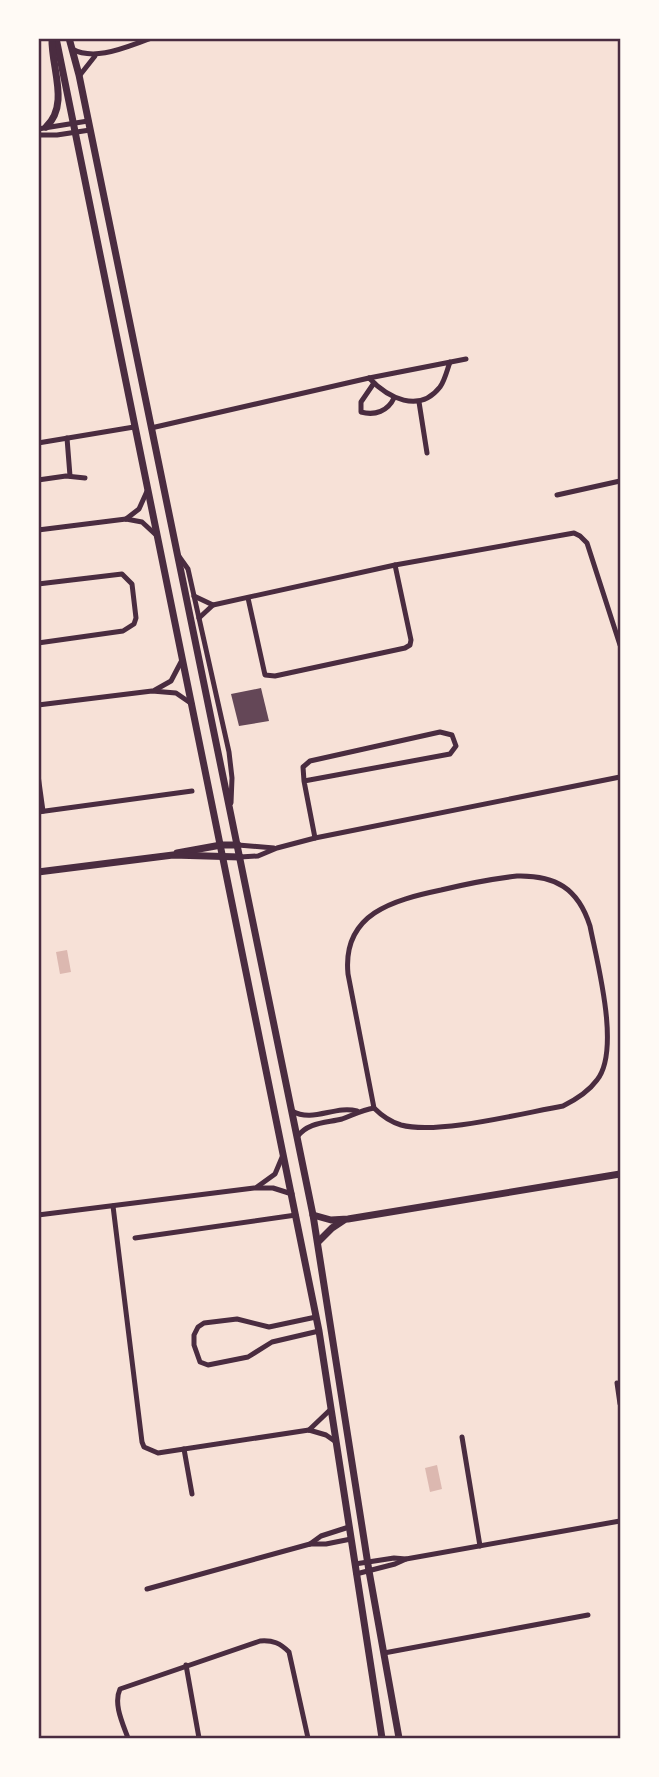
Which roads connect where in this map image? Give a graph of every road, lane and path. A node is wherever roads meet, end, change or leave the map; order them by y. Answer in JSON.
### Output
{"nodes":[{"id":1,"x":54,"y":38,"type":"edge"},
{"id":2,"x":69,"y":38,"type":"edge"},
{"id":3,"x":152,"y":38,"type":"edge"},
{"id":4,"x":72,"y":49,"type":"junction"},
{"id":5,"x":98,"y":54,"type":"junction"},
{"id":6,"x":79,"y":75,"type":"junction"},
{"id":7,"x":73,"y":123,"type":"junction"},
{"id":8,"x":89,"y":125,"type":"junction"},
{"id":9,"x":42,"y":128,"type":"edge"},
{"id":10,"x":74,"y":132,"type":"junction"},
{"id":11,"x":38,"y":135,"type":"edge"},
{"id":12,"x":466,"y":359,"type":"dead end"},
{"id":13,"x":450,"y":362,"type":"junction"},
{"id":14,"x":371,"y":380,"type":"junction"},
{"id":15,"x":394,"y":398,"type":"junction"},
{"id":16,"x":419,"y":402,"type":"junction"},
{"id":17,"x":134,"y":427,"type":"junction"},
{"id":18,"x":151,"y":428,"type":"junction"},
{"id":19,"x":66,"y":438,"type":"junction"},
{"id":20,"x":38,"y":443,"type":"edge"},
{"id":21,"x":427,"y":453,"type":"dead end"},
{"id":22,"x":70,"y":476,"type":"junction"},
{"id":23,"x":85,"y":478,"type":"dead end"},
{"id":24,"x":38,"y":480,"type":"edge"},
{"id":25,"x":621,"y":481,"type":"edge"},
{"id":26,"x":148,"y":488,"type":"junction"},
{"id":27,"x":557,"y":495,"type":"dead end"},
{"id":28,"x":125,"y":519,"type":"junction"},
{"id":29,"x":38,"y":530,"type":"edge"},
{"id":30,"x":158,"y":537,"type":"junction"},
{"id":31,"x":178,"y":555,"type":"junction"},
{"id":32,"x":395,"y":565,"type":"junction"},
{"id":33,"x":38,"y":584,"type":"edge"},
{"id":34,"x":194,"y":596,"type":"junction"},
{"id":35,"x":248,"y":598,"type":"junction"},
{"id":36,"x":213,"y":605,"type":"junction"},
{"id":37,"x":199,"y":618,"type":"junction"},
{"id":38,"x":619,"y":632,"type":"edge"},
{"id":39,"x":38,"y":643,"type":"edge"},
{"id":40,"x":621,"y":645,"type":"edge"},
{"id":41,"x":182,"y":659,"type":"junction"},
{"id":42,"x":152,"y":691,"type":"junction"},
{"id":43,"x":38,"y":705,"type":"edge"},
{"id":44,"x":192,"y":705,"type":"junction"},
{"id":45,"x":38,"y":775,"type":"edge"},
{"id":46,"x":621,"y":777,"type":"edge"},
{"id":47,"x":303,"y":781,"type":"junction"},
{"id":48,"x":192,"y":791,"type":"dead end"},
{"id":49,"x":230,"y":809,"type":"junction"},
{"id":50,"x":41,"y":811,"type":"edge"},
{"id":51,"x":315,"y":838,"type":"junction"},
{"id":52,"x":221,"y":845,"type":"junction"},
{"id":53,"x":237,"y":845,"type":"junction"},
{"id":54,"x":277,"y":848,"type":"junction"},
{"id":55,"x":173,"y":855,"type":"junction"},
{"id":56,"x":223,"y":856,"type":"junction"},
{"id":57,"x":240,"y":857,"type":"junction"},
{"id":58,"x":38,"y":872,"type":"edge"},
{"id":59,"x":374,"y":1108,"type":"junction"},
{"id":60,"x":292,"y":1111,"type":"junction"},
{"id":61,"x":357,"y":1111,"type":"junction"},
{"id":62,"x":296,"y":1137,"type":"junction"},
{"id":63,"x":284,"y":1153,"type":"junction"},
{"id":64,"x":621,"y":1174,"type":"edge"},
{"id":65,"x":254,"y":1188,"type":"junction"},
{"id":66,"x":292,"y":1194,"type":"junction"},
{"id":67,"x":113,"y":1206,"type":"junction"},
{"id":68,"x":38,"y":1215,"type":"edge"},
{"id":69,"x":296,"y":1215,"type":"junction"},
{"id":70,"x":313,"y":1215,"type":"junction"},
{"id":71,"x":348,"y":1219,"type":"junction"},
{"id":72,"x":135,"y":1238,"type":"dead end"},
{"id":73,"x":317,"y":1242,"type":"junction"},
{"id":74,"x":316,"y":1317,"type":"junction"},
{"id":75,"x":319,"y":1331,"type":"junction"},
{"id":76,"x":617,"y":1383,"type":"dead end"},
{"id":77,"x":621,"y":1404,"type":"edge"},
{"id":78,"x":331,"y":1409,"type":"junction"},
{"id":79,"x":309,"y":1430,"type":"junction"},
{"id":80,"x":462,"y":1437,"type":"dead end"},
{"id":81,"x":337,"y":1443,"type":"junction"},
{"id":82,"x":184,"y":1449,"type":"junction"},
{"id":83,"x":192,"y":1494,"type":"dead end"},
{"id":84,"x":621,"y":1521,"type":"edge"},
{"id":85,"x":349,"y":1528,"type":"junction"},
{"id":86,"x":351,"y":1539,"type":"junction"},
{"id":87,"x":310,"y":1544,"type":"junction"},
{"id":88,"x":480,"y":1546,"type":"junction"},
{"id":89,"x":406,"y":1559,"type":"junction"},
{"id":90,"x":368,"y":1561,"type":"junction"},
{"id":91,"x":355,"y":1564,"type":"junction"},
{"id":92,"x":369,"y":1571,"type":"junction"},
{"id":93,"x":356,"y":1574,"type":"junction"},
{"id":94,"x":146,"y":1589,"type":"dead end"},
{"id":95,"x":588,"y":1615,"type":"dead end"},
{"id":96,"x":384,"y":1653,"type":"junction"},
{"id":97,"x":186,"y":1665,"type":"junction"},
{"id":98,"x":128,"y":1738,"type":"edge"},
{"id":99,"x":199,"y":1738,"type":"edge"},
{"id":100,"x":307,"y":1738,"type":"edge"},
{"id":101,"x":380,"y":1738,"type":"edge"},
{"id":102,"x":399,"y":1738,"type":"edge"}],
"edges":[{"from":1,"to":7,"type":"street"},
{"from":1,"to":9,"type":"street"},
{"from":2,"to":4,"type":"street"},
{"from":3,"to":5,"type":"street"},
{"from":4,"to":5,"type":"street"},
{"from":4,"to":6,"type":"street"},
{"from":5,"to":6,"type":"street"},
{"from":6,"to":8,"type":"street"},
{"from":7,"to":8,"type":"street"},
{"from":7,"to":9,"type":"street"},
{"from":7,"to":10,"type":"street"},
{"from":8,"to":10,"type":"street"},
{"from":8,"to":18,"type":"street"},
{"from":10,"to":11,"type":"street"},
{"from":10,"to":17,"type":"street"},
{"from":12,"to":13,"type":"street"},
{"from":13,"to":14,"type":"street"},
{"from":13,"to":16,"type":"street"},
{"from":14,"to":15,"type":"street"},
{"from":14,"to":15,"type":"street"},
{"from":14,"to":18,"type":"street"},
{"from":15,"to":16,"type":"street"},
{"from":16,"to":21,"type":"street"},
{"from":17,"to":19,"type":"street"},
{"from":17,"to":26,"type":"street"},
{"from":18,"to":31,"type":"street"},
{"from":19,"to":20,"type":"street"},
{"from":19,"to":22,"type":"street"},
{"from":22,"to":23,"type":"street"},
{"from":22,"to":24,"type":"street"},
{"from":25,"to":27,"type":"street"},
{"from":26,"to":28,"type":"street"},
{"from":26,"to":30,"type":"street"},
{"from":28,"to":29,"type":"street"},
{"from":28,"to":30,"type":"street"},
{"from":30,"to":41,"type":"street"},
{"from":31,"to":34,"type":"street"},
{"from":31,"to":49,"type":"street"},
{"from":32,"to":35,"type":"street"},
{"from":32,"to":35,"type":"street"},
{"from":32,"to":38,"type":"street"},
{"from":33,"to":39,"type":"street"},
{"from":34,"to":36,"type":"street"},
{"from":34,"to":37,"type":"street"},
{"from":35,"to":36,"type":"street"},
{"from":36,"to":37,"type":"street"},
{"from":37,"to":49,"type":"street"},
{"from":38,"to":40,"type":"street"},
{"from":41,"to":42,"type":"street"},
{"from":41,"to":44,"type":"street"},
{"from":42,"to":43,"type":"street"},
{"from":42,"to":44,"type":"street"},
{"from":44,"to":52,"type":"street"},
{"from":45,"to":50,"type":"street"},
{"from":46,"to":51,"type":"street"},
{"from":47,"to":47,"type":"street"},
{"from":47,"to":51,"type":"street"},
{"from":48,"to":50,"type":"street"},
{"from":49,"to":53,"type":"street"},
{"from":51,"to":54,"type":"street"},
{"from":52,"to":53,"type":"street"},
{"from":52,"to":55,"type":"street"},
{"from":52,"to":56,"type":"street"},
{"from":53,"to":54,"type":"street"},
{"from":53,"to":57,"type":"street"},
{"from":54,"to":57,"type":"street"},
{"from":55,"to":56,"type":"street"},
{"from":55,"to":58,"type":"street"},
{"from":56,"to":57,"type":"street"},
{"from":56,"to":63,"type":"street"},
{"from":57,"to":60,"type":"street"},
{"from":59,"to":59,"type":"street"},
{"from":59,"to":61,"type":"street"},
{"from":60,"to":61,"type":"street"},
{"from":60,"to":62,"type":"street"},
{"from":61,"to":62,"type":"street"},
{"from":62,"to":70,"type":"street"},
{"from":63,"to":65,"type":"street"},
{"from":63,"to":66,"type":"street"},
{"from":64,"to":71,"type":"street"},
{"from":65,"to":66,"type":"street"},
{"from":65,"to":67,"type":"street"},
{"from":66,"to":69,"type":"street"},
{"from":67,"to":68,"type":"street"},
{"from":67,"to":82,"type":"street"},
{"from":69,"to":72,"type":"street"},
{"from":69,"to":74,"type":"street"},
{"from":70,"to":71,"type":"street"},
{"from":70,"to":73,"type":"street"},
{"from":71,"to":73,"type":"street"},
{"from":73,"to":90,"type":"street"},
{"from":74,"to":75,"type":"street"},
{"from":74,"to":75,"type":"street"},
{"from":75,"to":78,"type":"street"},
{"from":76,"to":77,"type":"street"},
{"from":78,"to":79,"type":"street"},
{"from":78,"to":81,"type":"street"},
{"from":79,"to":81,"type":"street"},
{"from":79,"to":82,"type":"street"},
{"from":80,"to":88,"type":"street"},
{"from":81,"to":85,"type":"street"},
{"from":82,"to":83,"type":"street"},
{"from":84,"to":88,"type":"street"},
{"from":85,"to":86,"type":"street"},
{"from":85,"to":87,"type":"street"},
{"from":86,"to":87,"type":"street"},
{"from":86,"to":91,"type":"street"},
{"from":87,"to":94,"type":"street"},
{"from":88,"to":89,"type":"street"},
{"from":89,"to":90,"type":"street"},
{"from":89,"to":92,"type":"street"},
{"from":90,"to":91,"type":"street"},
{"from":90,"to":92,"type":"street"},
{"from":91,"to":93,"type":"street"},
{"from":92,"to":93,"type":"street"},
{"from":92,"to":96,"type":"street"},
{"from":93,"to":101,"type":"street"},
{"from":95,"to":96,"type":"street"},
{"from":96,"to":102,"type":"street"},
{"from":97,"to":98,"type":"street"},
{"from":97,"to":99,"type":"street"},
{"from":97,"to":100,"type":"street"}]}
